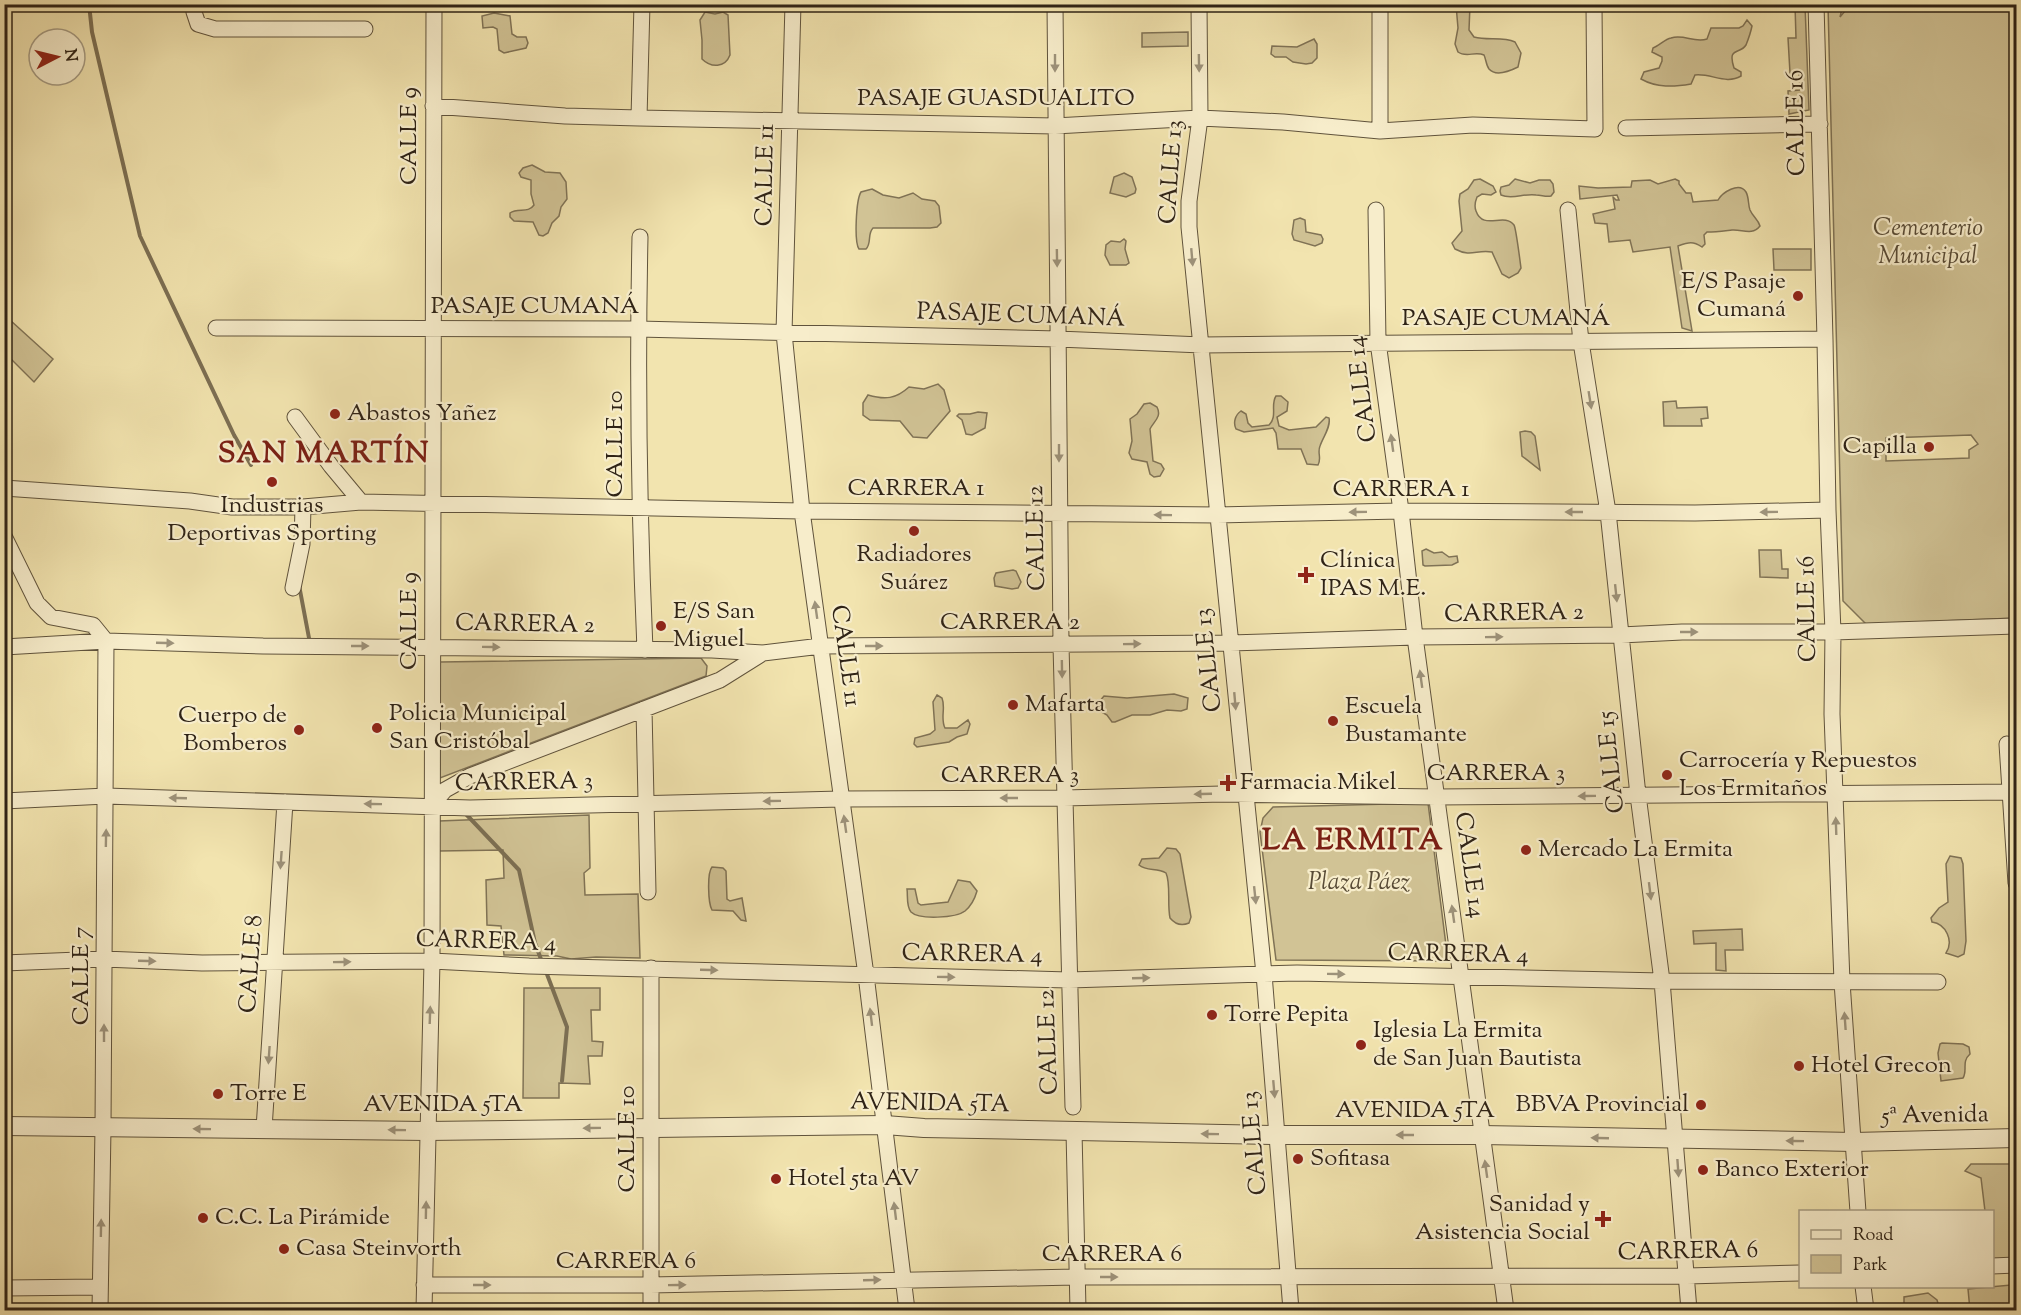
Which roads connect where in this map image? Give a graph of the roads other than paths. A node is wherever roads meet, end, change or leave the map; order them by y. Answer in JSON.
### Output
{"nodes":[{"id":1,"x":197,"y":4,"type":"edge"},
{"id":2,"x":434,"y":4,"type":"edge"},
{"id":3,"x":642,"y":4,"type":"edge"},
{"id":4,"x":793,"y":4,"type":"edge"},
{"id":5,"x":1055,"y":4,"type":"edge"},
{"id":6,"x":1198,"y":4,"type":"edge"},
{"id":7,"x":1380,"y":4,"type":"edge"},
{"id":8,"x":1594,"y":4,"type":"edge"},
{"id":9,"x":1816,"y":4,"type":"edge"},
{"id":10,"x":365,"y":29,"type":"dead end"},
{"id":11,"x":433,"y":106,"type":"junction"},
{"id":12,"x":639,"y":118,"type":"junction"},
{"id":13,"x":1200,"y":118,"type":"junction"},
{"id":14,"x":789,"y":120,"type":"junction"},
{"id":15,"x":1820,"y":124,"type":"junction"},
{"id":16,"x":1055,"y":126,"type":"junction"},
{"id":17,"x":1626,"y":129,"type":"dead end"},
{"id":18,"x":1380,"y":131,"type":"junction"},
{"id":19,"x":1376,"y":210,"type":"dead end"},
{"id":20,"x":1568,"y":210,"type":"dead end"},
{"id":21,"x":640,"y":237,"type":"dead end"},
{"id":22,"x":216,"y":328,"type":"dead end"},
{"id":23,"x":638,"y":329,"type":"junction"},
{"id":24,"x":433,"y":330,"type":"junction"},
{"id":25,"x":784,"y":333,"type":"junction"},
{"id":26,"x":1058,"y":339,"type":"junction"},
{"id":27,"x":1826,"y":339,"type":"junction"},
{"id":28,"x":1378,"y":342,"type":"junction"},
{"id":29,"x":1581,"y":342,"type":"junction"},
{"id":30,"x":1202,"y":345,"type":"junction"},
{"id":31,"x":295,"y":417,"type":"dead end"},
{"id":32,"x":4,"y":488,"type":"edge"},
{"id":33,"x":361,"y":502,"type":"junction"},
{"id":34,"x":433,"y":503,"type":"junction"},
{"id":35,"x":303,"y":507,"type":"junction"},
{"id":36,"x":639,"y":508,"type":"junction"},
{"id":37,"x":1828,"y":510,"type":"junction"},
{"id":38,"x":1401,"y":511,"type":"junction"},
{"id":39,"x":802,"y":512,"type":"junction"},
{"id":40,"x":1608,"y":512,"type":"junction"},
{"id":41,"x":1059,"y":513,"type":"junction"},
{"id":42,"x":1217,"y":515,"type":"junction"},
{"id":43,"x":4,"y":536,"type":"edge"},
{"id":44,"x":293,"y":588,"type":"dead end"},
{"id":45,"x":2016,"y":626,"type":"edge"},
{"id":46,"x":1833,"y":632,"type":"junction"},
{"id":47,"x":1621,"y":635,"type":"junction"},
{"id":48,"x":1415,"y":637,"type":"junction"},
{"id":49,"x":106,"y":641,"type":"junction"},
{"id":50,"x":1230,"y":643,"type":"junction"},
{"id":51,"x":1061,"y":645,"type":"junction"},
{"id":52,"x":432,"y":646,"type":"junction"},
{"id":53,"x":821,"y":646,"type":"junction"},
{"id":54,"x":4,"y":647,"type":"edge"},
{"id":55,"x":645,"y":650,"type":"junction"},
{"id":56,"x":712,"y":650,"type":"junction"},
{"id":57,"x":763,"y":653,"type":"junction"},
{"id":58,"x":720,"y":680,"type":"junction"},
{"id":59,"x":644,"y":709,"type":"junction"},
{"id":60,"x":2007,"y":744,"type":"dead end"},
{"id":61,"x":2013,"y":792,"type":"edge"},
{"id":62,"x":1835,"y":793,"type":"junction"},
{"id":63,"x":1244,"y":794,"type":"junction"},
{"id":64,"x":1638,"y":795,"type":"junction"},
{"id":65,"x":106,"y":796,"type":"junction"},
{"id":66,"x":1437,"y":797,"type":"junction"},
{"id":67,"x":1064,"y":798,"type":"junction"},
{"id":68,"x":841,"y":799,"type":"junction"},
{"id":69,"x":4,"y":801,"type":"edge"},
{"id":70,"x":285,"y":802,"type":"junction"},
{"id":71,"x":646,"y":803,"type":"junction"},
{"id":72,"x":432,"y":805,"type":"junction"},
{"id":73,"x":2016,"y":883,"type":"edge"},
{"id":74,"x":648,"y":892,"type":"dead end"},
{"id":75,"x":104,"y":959,"type":"junction"},
{"id":76,"x":432,"y":961,"type":"junction"},
{"id":77,"x":275,"y":962,"type":"junction"},
{"id":78,"x":4,"y":963,"type":"edge"},
{"id":79,"x":651,"y":968,"type":"junction"},
{"id":80,"x":1263,"y":974,"type":"junction"},
{"id":81,"x":866,"y":975,"type":"junction"},
{"id":82,"x":1461,"y":978,"type":"junction"},
{"id":83,"x":1069,"y":980,"type":"junction"},
{"id":84,"x":1662,"y":981,"type":"junction"},
{"id":85,"x":1842,"y":982,"type":"junction"},
{"id":86,"x":1938,"y":982,"type":"dead end"},
{"id":87,"x":1073,"y":1107,"type":"dead end"},
{"id":88,"x":885,"y":1125,"type":"junction"},
{"id":89,"x":4,"y":1126,"type":"edge"},
{"id":90,"x":650,"y":1127,"type":"junction"},
{"id":91,"x":104,"y":1128,"type":"junction"},
{"id":92,"x":264,"y":1129,"type":"junction"},
{"id":93,"x":427,"y":1131,"type":"junction"},
{"id":94,"x":1074,"y":1131,"type":"junction"},
{"id":95,"x":1278,"y":1135,"type":"junction"},
{"id":96,"x":1481,"y":1135,"type":"junction"},
{"id":97,"x":2016,"y":1138,"type":"edge"},
{"id":98,"x":1676,"y":1140,"type":"junction"},
{"id":99,"x":1854,"y":1142,"type":"junction"},
{"id":100,"x":1858,"y":1210,"type":"edge"},
{"id":101,"x":2016,"y":1265,"type":"edge"},
{"id":102,"x":1994,"y":1266,"type":"edge"},
{"id":103,"x":1799,"y":1273,"type":"edge"},
{"id":104,"x":1502,"y":1276,"type":"junction"},
{"id":105,"x":1687,"y":1276,"type":"junction"},
{"id":106,"x":1076,"y":1277,"type":"junction"},
{"id":107,"x":1288,"y":1277,"type":"junction"},
{"id":108,"x":903,"y":1279,"type":"junction"},
{"id":109,"x":424,"y":1285,"type":"junction"},
{"id":110,"x":650,"y":1285,"type":"junction"},
{"id":111,"x":100,"y":1287,"type":"junction"},
{"id":112,"x":4,"y":1288,"type":"edge"},
{"id":113,"x":1863,"y":1288,"type":"edge"},
{"id":114,"x":100,"y":1311,"type":"edge"},
{"id":115,"x":424,"y":1311,"type":"edge"},
{"id":116,"x":651,"y":1311,"type":"edge"},
{"id":117,"x":907,"y":1311,"type":"edge"},
{"id":118,"x":1078,"y":1311,"type":"edge"},
{"id":119,"x":1291,"y":1311,"type":"edge"},
{"id":120,"x":1506,"y":1311,"type":"edge"},
{"id":121,"x":1689,"y":1311,"type":"edge"},
{"id":122,"x":1866,"y":1311,"type":"edge"}],
"edges":[{"from":1,"to":10,"type":"street"},
{"from":2,"to":11,"type":"street","name":"CALLE 9"},
{"from":3,"to":12,"type":"street"},
{"from":4,"to":14,"type":"street","name":"CALLE 11"},
{"from":5,"to":16,"type":"street","name":"CALLE 12","one_way":true},
{"from":6,"to":13,"type":"street","name":"CALLE 13","one_way":true},
{"from":7,"to":18,"type":"street"},
{"from":8,"to":18,"type":"street","name":"PASAJE GUASDUALITO"},
{"from":9,"to":15,"type":"street","name":"CALLE 16"},
{"from":11,"to":12,"type":"street","name":"PASAJE GUASDUALITO"},
{"from":11,"to":24,"type":"street","name":"CALLE 9"},
{"from":12,"to":14,"type":"street","name":"PASAJE GUASDUALITO"},
{"from":13,"to":16,"type":"street","name":"PASAJE GUASDUALITO"},
{"from":13,"to":18,"type":"street","name":"PASAJE GUASDUALITO"},
{"from":13,"to":30,"type":"street","name":"CALLE 13","one_way":true},
{"from":14,"to":16,"type":"street","name":"PASAJE GUASDUALITO"},
{"from":14,"to":25,"type":"street","name":"CALLE 11"},
{"from":15,"to":17,"type":"street"},
{"from":15,"to":27,"type":"street","name":"CALLE 16"},
{"from":16,"to":26,"type":"street","name":"CALLE 12","one_way":true},
{"from":19,"to":28,"type":"street","name":"CALLE 14"},
{"from":20,"to":29,"type":"street","name":"CALLE 15"},
{"from":21,"to":23,"type":"street","name":"CALLE 10"},
{"from":22,"to":24,"type":"street","name":"PASAJE CUMANÁ"},
{"from":23,"to":24,"type":"street","name":"PASAJE CUMANÁ"},
{"from":23,"to":25,"type":"street","name":"PASAJE CUMANÁ"},
{"from":23,"to":36,"type":"street","name":"CALLE 10"},
{"from":24,"to":34,"type":"street","name":"CALLE 9"},
{"from":25,"to":26,"type":"street","name":"PASAJE CUMANÁ"},
{"from":25,"to":39,"type":"street","name":"CALLE 11"},
{"from":26,"to":30,"type":"street","name":"PASAJE CUMANÁ"},
{"from":26,"to":41,"type":"street","name":"CALLE 12","one_way":true},
{"from":27,"to":29,"type":"street","name":"PASAJE CUMANÁ"},
{"from":27,"to":37,"type":"street","name":"CALLE 16"},
{"from":28,"to":29,"type":"street","name":"PASAJE CUMANÁ"},
{"from":28,"to":30,"type":"street","name":"PASAJE CUMANÁ"},
{"from":38,"to":28,"type":"street","name":"CALLE 14","one_way":true},
{"from":29,"to":40,"type":"street","name":"CALLE 15","one_way":true},
{"from":30,"to":42,"type":"street","name":"CALLE 13"},
{"from":31,"to":33,"type":"street"},
{"from":32,"to":35,"type":"street","name":"CARRERA 1"},
{"from":33,"to":34,"type":"street","name":"CARRERA 1"},
{"from":33,"to":35,"type":"street","name":"CARRERA 1"},
{"from":34,"to":36,"type":"street","name":"CARRERA 1"},
{"from":34,"to":52,"type":"street","name":"CALLE 9"},
{"from":35,"to":44,"type":"street"},
{"from":36,"to":39,"type":"street","name":"CARRERA 1"},
{"from":36,"to":55,"type":"street","name":"CALLE 10"},
{"from":37,"to":40,"type":"street","name":"CARRERA 1","one_way":true},
{"from":37,"to":46,"type":"street","name":"CALLE 16"},
{"from":40,"to":38,"type":"street","name":"CARRERA 1","one_way":true},
{"from":38,"to":42,"type":"street","name":"CARRERA 1","one_way":true},
{"from":38,"to":48,"type":"street","name":"CALLE 14"},
{"from":39,"to":41,"type":"street","name":"CARRERA 1"},
{"from":53,"to":39,"type":"street","name":"CALLE 11","one_way":true},
{"from":40,"to":47,"type":"street","name":"CALLE 15","one_way":true},
{"from":42,"to":41,"type":"street","name":"CARRERA 1","one_way":true},
{"from":41,"to":51,"type":"street","name":"CALLE 12"},
{"from":42,"to":50,"type":"street","name":"CALLE 13"},
{"from":43,"to":49,"type":"street"},
{"from":45,"to":46,"type":"street","name":"CARRERA 2"},
{"from":47,"to":46,"type":"street","name":"CARRERA 2","one_way":true},
{"from":46,"to":62,"type":"street","name":"CALLE 16"},
{"from":48,"to":47,"type":"street","name":"CARRERA 2","one_way":true},
{"from":47,"to":64,"type":"street","name":"CALLE 15"},
{"from":48,"to":50,"type":"street","name":"CARRERA 2"},
{"from":66,"to":48,"type":"street","name":"CALLE 14","one_way":true},
{"from":49,"to":52,"type":"street","name":"CARRERA 2","one_way":true},
{"from":49,"to":54,"type":"street","name":"CARRERA 2"},
{"from":49,"to":65,"type":"street","name":"CALLE 7"},
{"from":51,"to":50,"type":"street","name":"CARRERA 2","one_way":true},
{"from":50,"to":63,"type":"street","name":"CALLE 13","one_way":true},
{"from":53,"to":51,"type":"street","name":"CARRERA 2","one_way":true},
{"from":51,"to":67,"type":"street","name":"CALLE 12","one_way":true},
{"from":52,"to":55,"type":"street","name":"CARRERA 2","one_way":true},
{"from":52,"to":72,"type":"street","name":"CALLE 9"},
{"from":53,"to":57,"type":"street","name":"CARRERA 2"},
{"from":53,"to":68,"type":"street","name":"CALLE 11"},
{"from":55,"to":56,"type":"street","name":"CARRERA 2"},
{"from":56,"to":57,"type":"street","name":"CARRERA 2"},
{"from":56,"to":58,"type":"street"},
{"from":57,"to":58,"type":"street"},
{"from":58,"to":59,"type":"street"},
{"from":59,"to":71,"type":"street"},
{"from":59,"to":72,"type":"street"},
{"from":60,"to":61,"type":"street"},
{"from":61,"to":62,"type":"street","name":"CARRERA 3"},
{"from":61,"to":73,"type":"street"},
{"from":62,"to":64,"type":"street","name":"CARRERA 3"},
{"from":85,"to":62,"type":"street","name":"CALLE 16","one_way":true},
{"from":63,"to":66,"type":"street","name":"CARRERA 3"},
{"from":63,"to":67,"type":"street","name":"CARRERA 3","one_way":true},
{"from":63,"to":80,"type":"street","name":"CALLE 13","one_way":true},
{"from":64,"to":66,"type":"street","name":"CARRERA 3","one_way":true},
{"from":64,"to":84,"type":"street","name":"CALLE 15","one_way":true},
{"from":65,"to":69,"type":"street","name":"CARRERA 3"},
{"from":70,"to":65,"type":"street","name":"CARRERA 3","one_way":true},
{"from":75,"to":65,"type":"street","name":"CALLE 7","one_way":true},
{"from":82,"to":66,"type":"street","name":"CALLE 14","one_way":true},
{"from":67,"to":68,"type":"street","name":"CARRERA 3","one_way":true},
{"from":67,"to":83,"type":"street","name":"CALLE 12"},
{"from":68,"to":71,"type":"street","name":"CARRERA 3","one_way":true},
{"from":81,"to":68,"type":"street","name":"CALLE 11","one_way":true},
{"from":72,"to":70,"type":"street","name":"CARRERA 3","one_way":true},
{"from":70,"to":77,"type":"street","name":"CALLE 8","one_way":true},
{"from":71,"to":72,"type":"street","name":"CARRERA 3"},
{"from":71,"to":74,"type":"street"},
{"from":72,"to":76,"type":"street","name":"CALLE 9"},
{"from":75,"to":77,"type":"street","name":"CARRERA 4","one_way":true},
{"from":75,"to":78,"type":"street","name":"CARRERA 4"},
{"from":91,"to":75,"type":"street","name":"CALLE 7","one_way":true},
{"from":77,"to":76,"type":"street","name":"CARRERA 4","one_way":true},
{"from":76,"to":79,"type":"street","name":"CARRERA 4"},
{"from":93,"to":76,"type":"street","name":"CALLE 9","one_way":true},
{"from":77,"to":92,"type":"street","name":"CALLE 8","one_way":true},
{"from":79,"to":81,"type":"street","name":"CARRERA 4","one_way":true},
{"from":79,"to":90,"type":"street","name":"CALLE 10"},
{"from":80,"to":82,"type":"street","name":"CARRERA 4","one_way":true},
{"from":83,"to":80,"type":"street","name":"CARRERA 4","one_way":true},
{"from":80,"to":95,"type":"street","name":"CALLE 13","one_way":true},
{"from":81,"to":83,"type":"street","name":"CARRERA 4","one_way":true},
{"from":88,"to":81,"type":"street","name":"CALLE 11","one_way":true},
{"from":82,"to":84,"type":"street","name":"CARRERA 4"},
{"from":82,"to":96,"type":"street","name":"CALLE 14"},
{"from":83,"to":87,"type":"street","name":"CALLE 12"},
{"from":84,"to":85,"type":"street","name":"CARRERA 4"},
{"from":84,"to":98,"type":"street","name":"CALLE 15"},
{"from":85,"to":86,"type":"street","name":"CARRERA 4"},
{"from":99,"to":85,"type":"street","name":"CALLE 16","one_way":true},
{"from":88,"to":90,"type":"street","name":"AVENIDA 5TA"},
{"from":88,"to":94,"type":"street","name":"AVENIDA 5TA"},
{"from":108,"to":88,"type":"street","name":"CALLE 11","one_way":true},
{"from":89,"to":91,"type":"street","name":"AVENIDA 5TA"},
{"from":90,"to":93,"type":"street","name":"AVENIDA 5TA","one_way":true},
{"from":90,"to":110,"type":"street","name":"CALLE 10"},
{"from":92,"to":91,"type":"street","name":"AVENIDA 5TA","one_way":true},
{"from":111,"to":91,"type":"street","name":"CALLE 7","one_way":true},
{"from":93,"to":92,"type":"street","name":"AVENIDA 5TA","one_way":true},
{"from":109,"to":93,"type":"street","name":"CALLE 9","one_way":true},
{"from":95,"to":94,"type":"street","name":"AVENIDA 5TA","one_way":true},
{"from":94,"to":106,"type":"street"},
{"from":96,"to":95,"type":"street","name":"AVENIDA 5TA","one_way":true},
{"from":95,"to":107,"type":"street","name":"CALLE 13"},
{"from":98,"to":96,"type":"street","name":"AVENIDA 5TA","one_way":true},
{"from":104,"to":96,"type":"street","name":"CALLE 14","one_way":true},
{"from":97,"to":99,"type":"street","name":"5ª Avenida"},
{"from":99,"to":98,"type":"street","name":"AVENIDA 5TA","one_way":true},
{"from":98,"to":105,"type":"street","name":"CALLE 15","one_way":true},
{"from":99,"to":100,"type":"street","name":"CALLE 16"},
{"from":101,"to":102,"type":"street"},
{"from":103,"to":105,"type":"street","name":"CARRERA 6"},
{"from":104,"to":105,"type":"street","name":"CARRERA 6"},
{"from":104,"to":107,"type":"street","name":"CARRERA 6"},
{"from":104,"to":120,"type":"street","name":"CALLE 14"},
{"from":105,"to":121,"type":"street","name":"CALLE 15"},
{"from":106,"to":107,"type":"street","name":"CARRERA 6","one_way":true},
{"from":106,"to":108,"type":"street","name":"CARRERA 6"},
{"from":106,"to":118,"type":"street"},
{"from":107,"to":119,"type":"street","name":"CALLE 13"},
{"from":110,"to":108,"type":"street","name":"CARRERA 6","one_way":true},
{"from":108,"to":117,"type":"street","name":"CALLE 11"},
{"from":109,"to":110,"type":"street","name":"CARRERA 6","one_way":true},
{"from":109,"to":115,"type":"street","name":"CALLE 9"},
{"from":110,"to":116,"type":"street","name":"CALLE 10"},
{"from":111,"to":112,"type":"street"},
{"from":111,"to":114,"type":"street","name":"CALLE 7"},
{"from":113,"to":122,"type":"street"}]}
